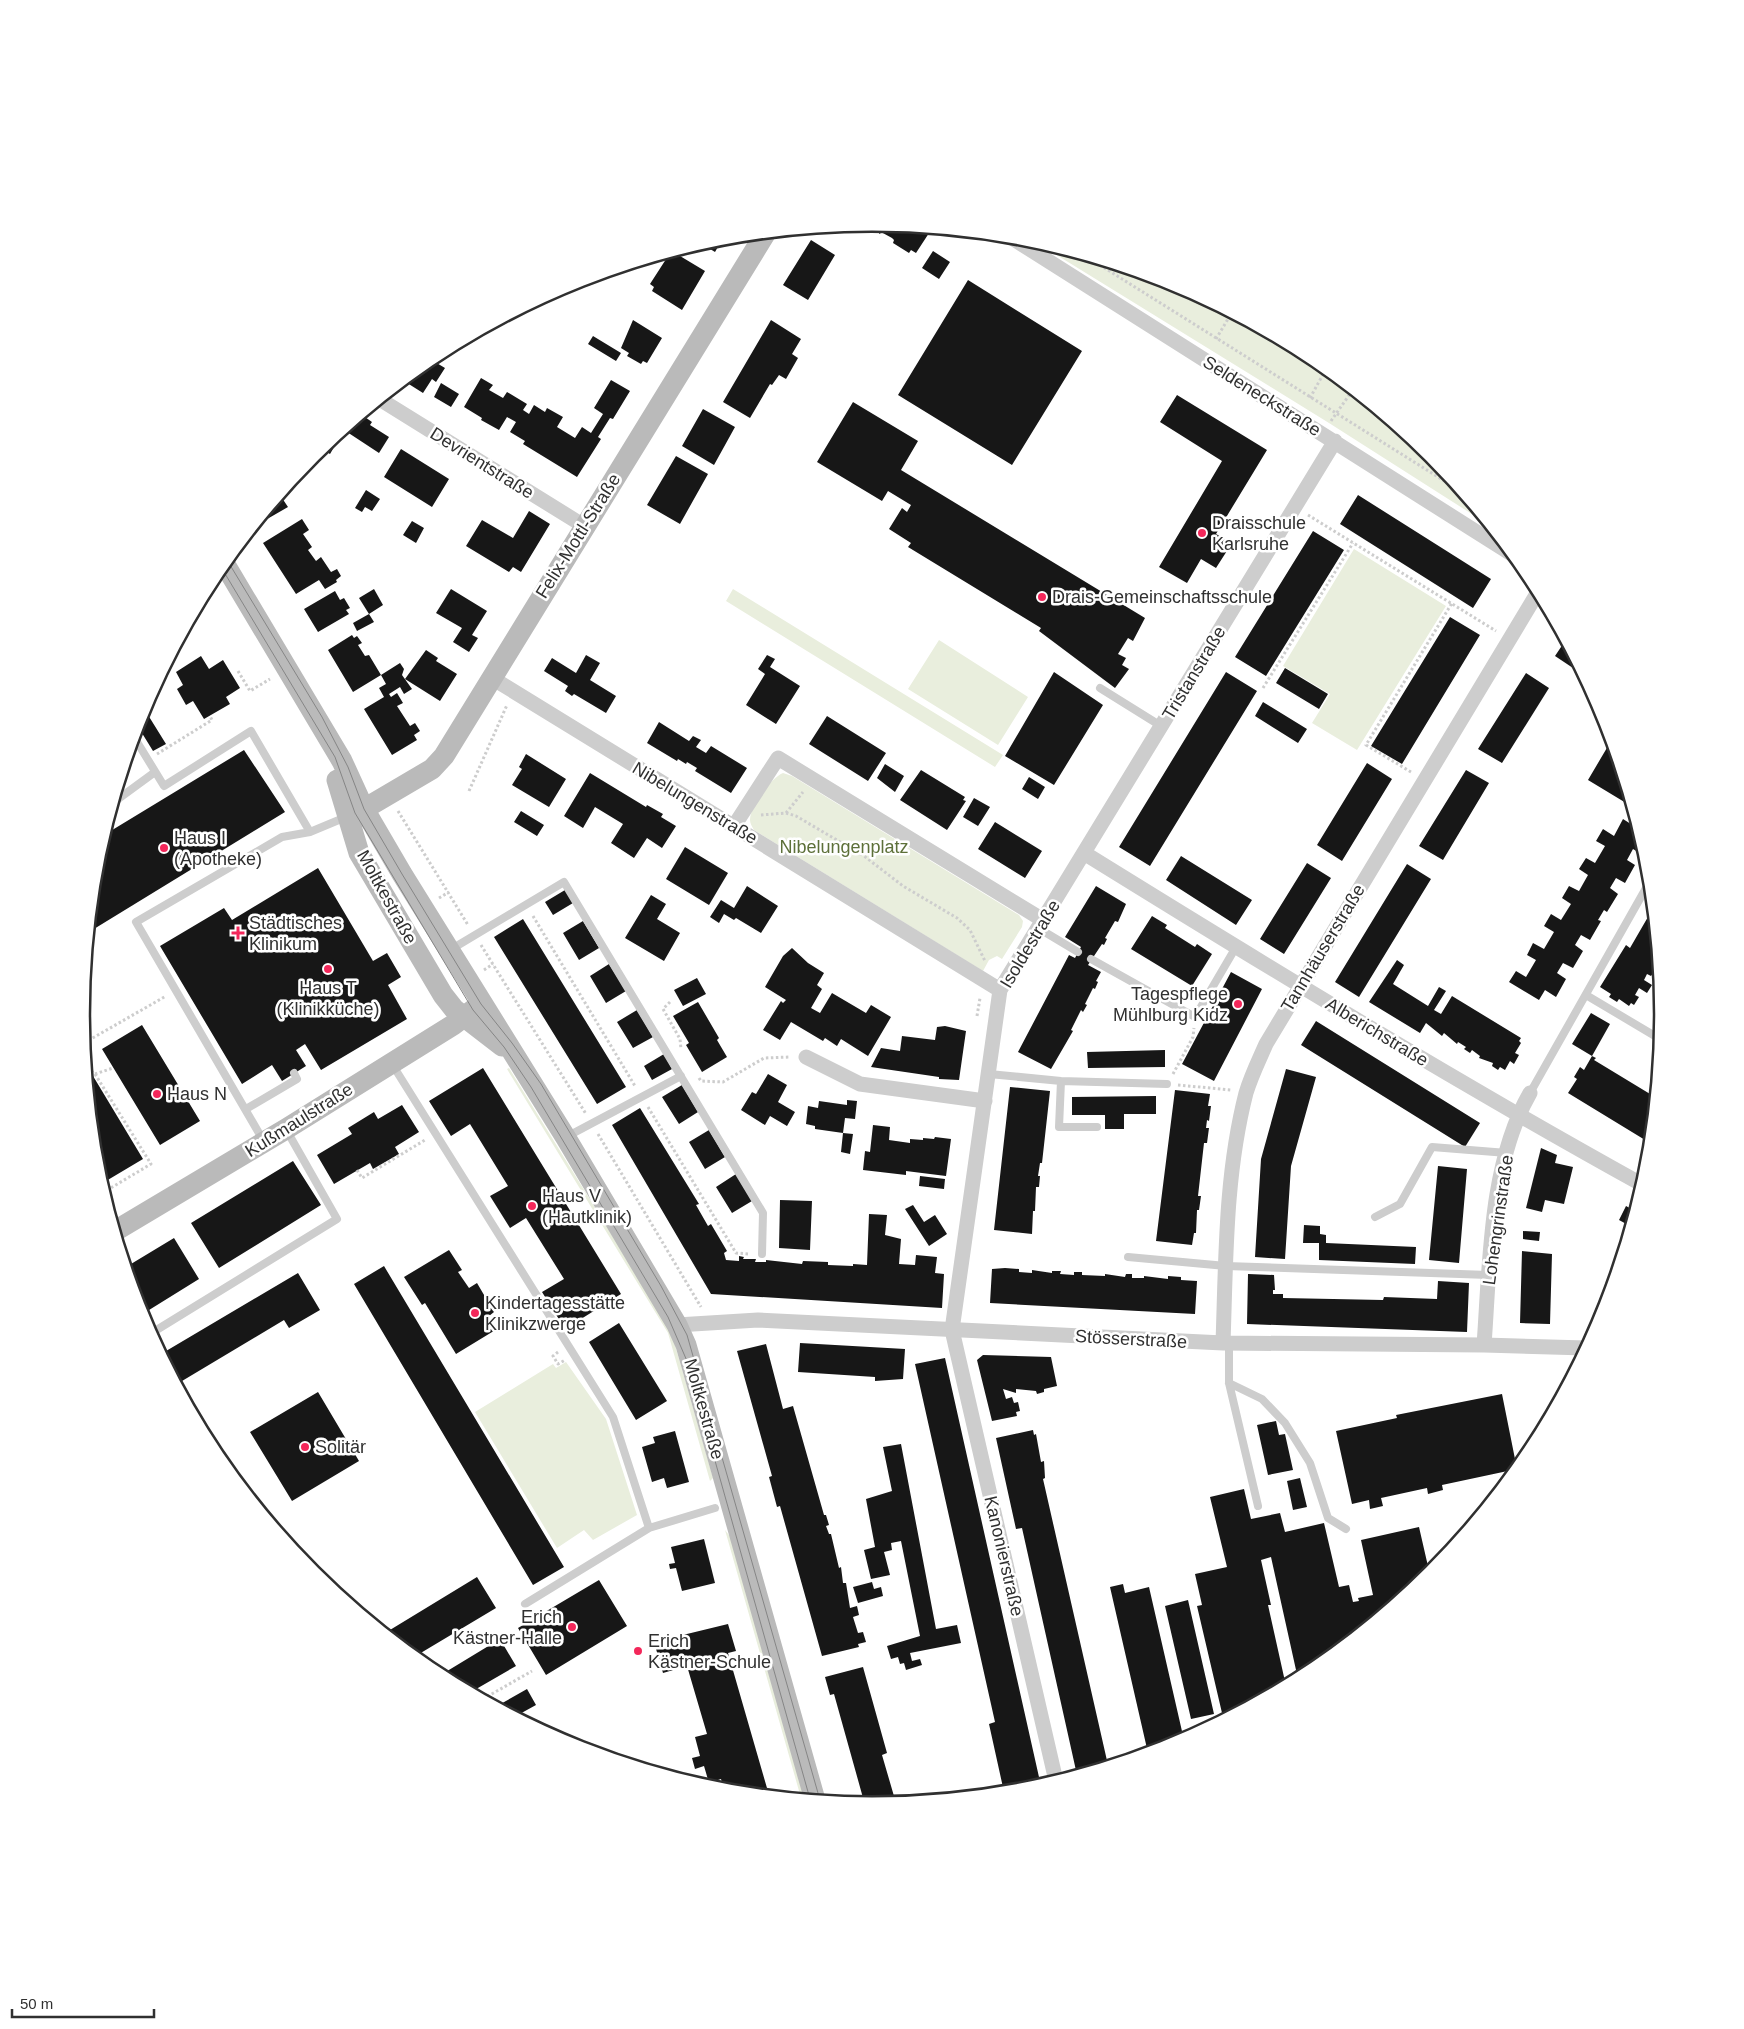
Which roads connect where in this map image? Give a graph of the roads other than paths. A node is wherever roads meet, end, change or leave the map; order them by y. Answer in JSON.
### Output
{"nodes":[{"id":1,"x":761,"y":241,"type":"edge"},
{"id":2,"x":1029,"y":249,"type":"edge"},
{"id":3,"x":385,"y":403,"type":"edge"},
{"id":4,"x":1329,"y":438,"type":"junction"},
{"id":5,"x":584,"y":526,"type":"junction"},
{"id":6,"x":1497,"y":545,"type":"edge"},
{"id":7,"x":229,"y":571,"type":"edge"},
{"id":8,"x":1534,"y":599,"type":"edge"},
{"id":9,"x":492,"y":678,"type":"junction"},
{"id":10,"x":1100,"y":688,"type":"dead end"},
{"id":11,"x":1162,"y":726,"type":"junction"},
{"id":12,"x":139,"y":745,"type":"edge"},
{"id":13,"x":155,"y":772,"type":"junction"},
{"id":14,"x":122,"y":796,"type":"edge"},
{"id":15,"x":364,"y":808,"type":"junction"},
{"id":16,"x":737,"y":821,"type":"junction"},
{"id":17,"x":310,"y":832,"type":"junction"},
{"id":18,"x":1084,"y":853,"type":"junction"},
{"id":19,"x":1644,"y":892,"type":"edge"},
{"id":20,"x":1041,"y":924,"type":"junction"},
{"id":21,"x":1236,"y":947,"type":"junction"},
{"id":22,"x":448,"y":950,"type":"junction"},
{"id":23,"x":1078,"y":952,"type":"dead end"},
{"id":24,"x":1091,"y":959,"type":"dead end"},
{"id":25,"x":1299,"y":986,"type":"junction"},
{"id":26,"x":1000,"y":990,"type":"junction"},
{"id":27,"x":1586,"y":995,"type":"junction"},
{"id":28,"x":473,"y":1010,"type":"junction"},
{"id":29,"x":1653,"y":1035,"type":"edge"},
{"id":30,"x":806,"y":1057,"type":"dead end"},
{"id":31,"x":391,"y":1062,"type":"junction"},
{"id":32,"x":294,"y":1073,"type":"dead end"},
{"id":33,"x":989,"y":1074,"type":"junction"},
{"id":34,"x":680,"y":1076,"type":"junction"},
{"id":35,"x":1061,"y":1081,"type":"junction"},
{"id":36,"x":1168,"y":1084,"type":"road end"},
{"id":37,"x":1530,"y":1093,"type":"joint"},
{"id":38,"x":985,"y":1101,"type":"junction"},
{"id":39,"x":246,"y":1109,"type":"junction"},
{"id":40,"x":1517,"y":1116,"type":"junction"},
{"id":41,"x":1097,"y":1127,"type":"dead end"},
{"id":42,"x":286,"y":1129,"type":"junction"},
{"id":43,"x":566,"y":1138,"type":"junction"},
{"id":44,"x":264,"y":1142,"type":"junction"},
{"id":45,"x":1507,"y":1153,"type":"junction"},
{"id":46,"x":1636,"y":1181,"type":"edge"},
{"id":47,"x":1375,"y":1217,"type":"dead end"},
{"id":48,"x":120,"y":1228,"type":"edge"},
{"id":49,"x":762,"y":1254,"type":"dead end"},
{"id":50,"x":1128,"y":1257,"type":"dead end"},
{"id":51,"x":1226,"y":1266,"type":"junction"},
{"id":52,"x":1489,"y":1275,"type":"junction"},
{"id":53,"x":676,"y":1324,"type":"junction"},
{"id":54,"x":157,"y":1330,"type":"edge"},
{"id":55,"x":952,"y":1330,"type":"junction"},
{"id":56,"x":1226,"y":1343,"type":"junction"},
{"id":57,"x":1484,"y":1345,"type":"junction"},
{"id":58,"x":1579,"y":1348,"type":"edge"},
{"id":59,"x":1229,"y":1383,"type":"junction"},
{"id":60,"x":1258,"y":1506,"type":"dead end"},
{"id":61,"x":715,"y":1508,"type":"dead end"},
{"id":62,"x":649,"y":1528,"type":"junction"},
{"id":63,"x":1346,"y":1529,"type":"dead end"},
{"id":64,"x":525,"y":1604,"type":"dead end"},
{"id":65,"x":1054,"y":1774,"type":"edge"},
{"id":66,"x":813,"y":1794,"type":"edge"}],
"edges":[{"from":1,"to":5,"type":"main road","name":"Felix-Mottl-Straße"},
{"from":2,"to":4,"type":"street","name":"Seldeneckstraße"},
{"from":3,"to":5,"type":"street","name":"Devrientstraße"},
{"from":4,"to":6,"type":"street","name":"Seldeneckstraße"},
{"from":4,"to":11,"type":"street","name":"Tristanstraße"},
{"from":5,"to":9,"type":"main road","name":"Felix-Mottl-Straße"},
{"from":7,"to":15,"type":"main road","name":"Moltkestraße"},
{"from":8,"to":25,"type":"street","name":"Tannhäuserstraße"},
{"from":9,"to":15,"type":"main road","name":"Felix-Mottl-Straße"},
{"from":9,"to":16,"type":"street","name":"Nibelungenstraße"},
{"from":10,"to":11,"type":"lane"},
{"from":11,"to":18,"type":"street","name":"Tristanstraße"},
{"from":12,"to":13,"type":"lane"},
{"from":13,"to":14,"type":"lane"},
{"from":13,"to":17,"type":"lane"},
{"from":15,"to":17,"type":"lane"},
{"from":15,"to":22,"type":"main road","name":"Moltkestraße"},
{"from":15,"to":28,"type":"main road","name":"Moltkestraße"},
{"from":16,"to":20,"type":"street"},
{"from":16,"to":26,"type":"street","name":"Nibelungenstraße"},
{"from":17,"to":39,"type":"lane"},
{"from":18,"to":20,"type":"street","name":"Isoldestraße"},
{"from":18,"to":21,"type":"street","name":"Alberichstraße"},
{"from":19,"to":27,"type":"lane","name":"Lohengrinstraße"},
{"from":20,"to":23,"type":"lane"},
{"from":20,"to":26,"type":"street","name":"Isoldestraße"},
{"from":21,"to":24,"type":"lane"},
{"from":21,"to":25,"type":"street","name":"Alberichstraße"},
{"from":22,"to":28,"type":"main road","name":"Moltkestraße"},
{"from":22,"to":34,"type":"lane"},
{"from":25,"to":40,"type":"street","name":"Alberichstraße"},
{"from":25,"to":51,"type":"street","name":"Tannhäuserstraße"},
{"from":26,"to":33,"type":"street","name":"Isoldestraße"},
{"from":27,"to":29,"type":"lane"},
{"from":27,"to":37,"type":"lane","name":"Lohengrinstraße"},
{"from":28,"to":31,"type":"main road","name":"Kußmaulstraße"},
{"from":28,"to":43,"type":"main road","name":"Moltkestraße"},
{"from":30,"to":38,"type":"street"},
{"from":31,"to":42,"type":"main road","name":"Kußmaulstraße"},
{"from":31,"to":62,"type":"lane"},
{"from":32,"to":39,"type":"lane"},
{"from":33,"to":35,"type":"lane"},
{"from":33,"to":38,"type":"street","name":"Isoldestraße"},
{"from":34,"to":43,"type":"lane"},
{"from":34,"to":49,"type":"lane"},
{"from":35,"to":36,"type":"lane"},
{"from":35,"to":41,"type":"lane"},
{"from":37,"to":40,"type":"street","name":"Lohengrinstraße"},
{"from":38,"to":55,"type":"street","name":"Isoldestraße"},
{"from":39,"to":44,"type":"lane"},
{"from":40,"to":45,"type":"street","name":"Lohengrinstraße"},
{"from":40,"to":46,"type":"street","name":"Alberichstraße"},
{"from":42,"to":44,"type":"main road","name":"Kußmaulstraße"},
{"from":42,"to":54,"type":"lane"},
{"from":43,"to":53,"type":"main road","name":"Moltkestraße"},
{"from":44,"to":48,"type":"main road","name":"Kußmaulstraße"},
{"from":45,"to":47,"type":"lane"},
{"from":45,"to":52,"type":"street","name":"Lohengrinstraße"},
{"from":50,"to":51,"type":"lane"},
{"from":51,"to":52,"type":"lane"},
{"from":51,"to":56,"type":"street","name":"Tannhäuserstraße"},
{"from":52,"to":57,"type":"street","name":"Lohengrinstraße"},
{"from":53,"to":55,"type":"street","name":"Stösserstraße"},
{"from":53,"to":66,"type":"main road","name":"Moltkestraße"},
{"from":55,"to":56,"type":"street","name":"Stösserstraße"},
{"from":55,"to":65,"type":"street","name":"Kanonierstraße"},
{"from":56,"to":57,"type":"street","name":"Stösserstraße"},
{"from":56,"to":59,"type":"lane"},
{"from":57,"to":58,"type":"street","name":"Stösserstraße"},
{"from":59,"to":60,"type":"lane"},
{"from":59,"to":63,"type":"lane"},
{"from":61,"to":62,"type":"lane"},
{"from":62,"to":64,"type":"lane"}]}
